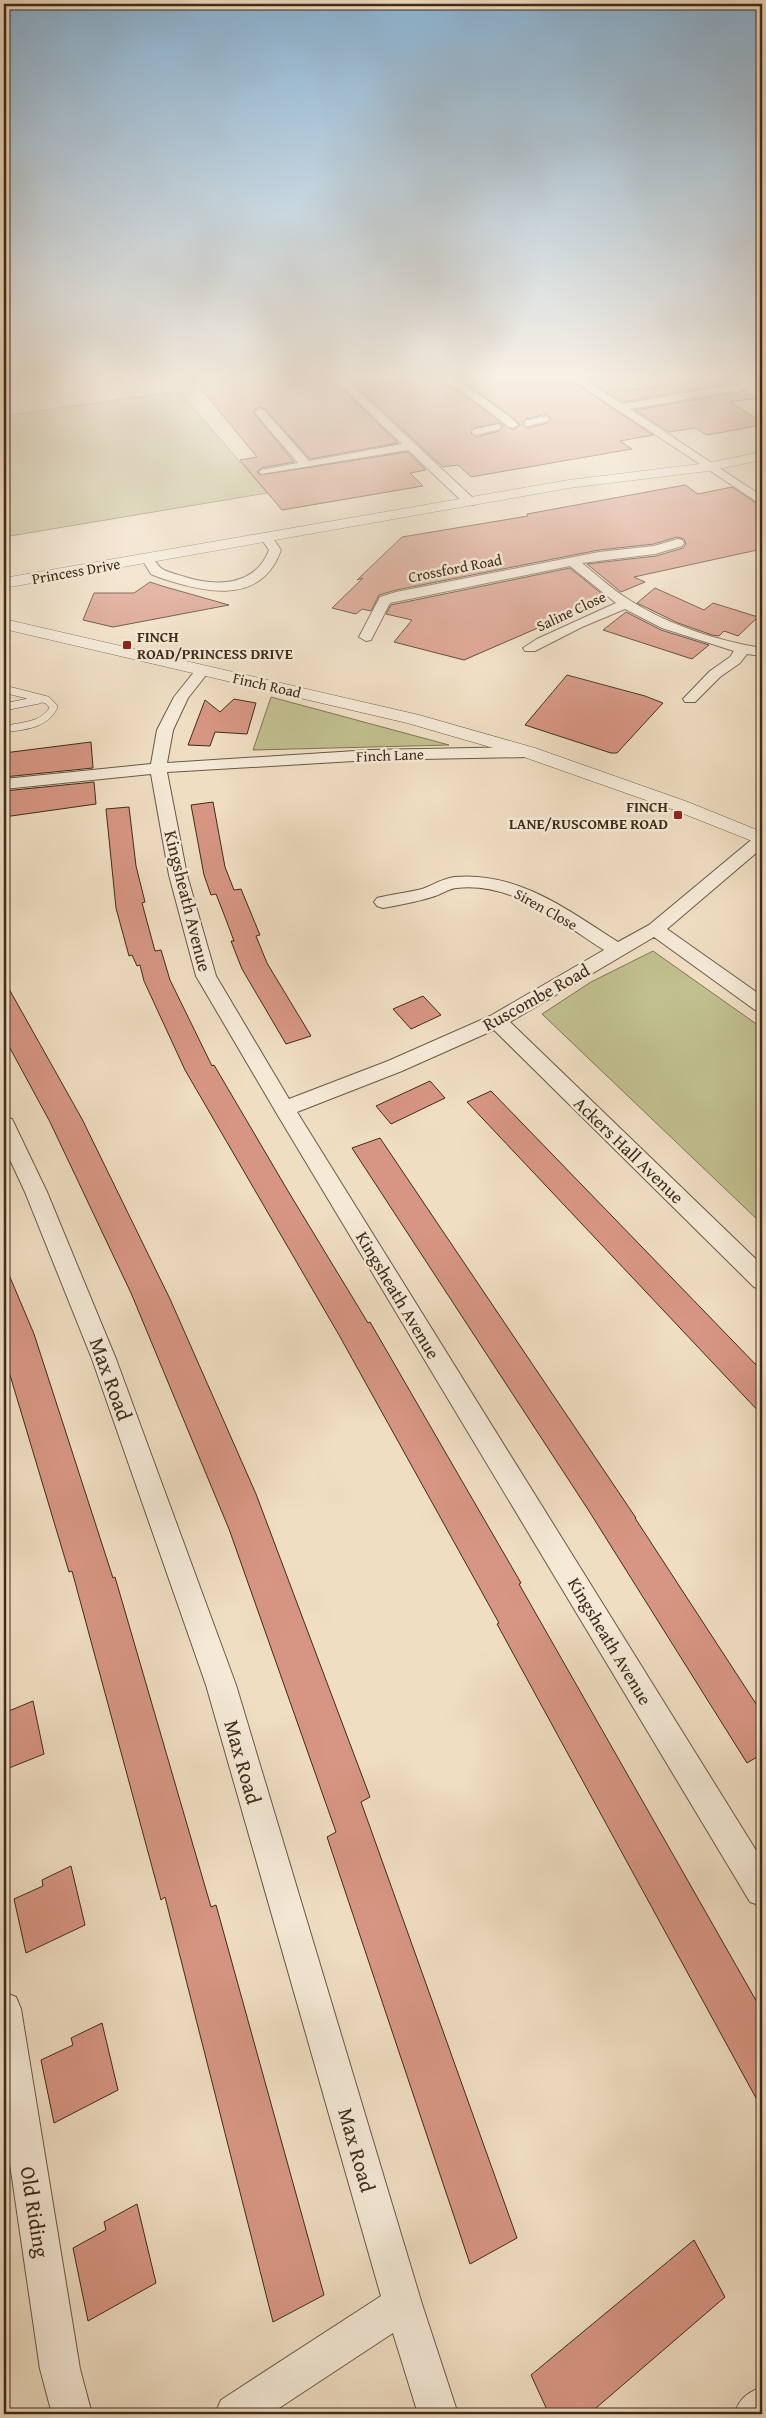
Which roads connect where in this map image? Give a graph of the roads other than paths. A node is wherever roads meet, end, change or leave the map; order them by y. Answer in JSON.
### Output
{"nodes":[{"id":1,"x":455,"y":488,"type":"edge"},
{"id":2,"x":548,"y":488,"type":"edge"},
{"id":3,"x":741,"y":488,"type":"edge"},
{"id":4,"x":762,"y":501,"type":"edge"},
{"id":5,"x":470,"y":502,"type":"junction"},
{"id":6,"x":266,"y":537,"type":"junction"},
{"id":7,"x":678,"y":543,"type":"dead end"},
{"id":8,"x":147,"y":558,"type":"junction"},
{"id":9,"x":573,"y":562,"type":"junction"},
{"id":10,"x":4,"y":584,"type":"edge"},
{"id":11,"x":626,"y":604,"type":"junction"},
{"id":12,"x":4,"y":624,"type":"edge"},
{"id":13,"x":366,"y":637,"type":"dead end"},
{"id":14,"x":530,"y":648,"type":"dead end"},
{"id":15,"x":743,"y":649,"type":"junction"},
{"id":16,"x":761,"y":650,"type":"edge"},
{"id":17,"x":203,"y":670,"type":"junction"},
{"id":18,"x":4,"y":689,"type":"edge"},
{"id":19,"x":43,"y":699,"type":"junction"},
{"id":20,"x":690,"y":699,"type":"dead end"},
{"id":21,"x":4,"y":706,"type":"edge"},
{"id":22,"x":4,"y":729,"type":"edge"},
{"id":23,"x":528,"y":752,"type":"junction"},
{"id":24,"x":158,"y":768,"type":"junction"},
{"id":25,"x":4,"y":784,"type":"edge"},
{"id":26,"x":762,"y":840,"type":"edge"},
{"id":27,"x":383,"y":902,"type":"dead end"},
{"id":28,"x":655,"y":930,"type":"junction"},
{"id":29,"x":618,"y":951,"type":"junction"},
{"id":30,"x":762,"y":1005,"type":"edge"},
{"id":31,"x":497,"y":1021,"type":"junction"},
{"id":32,"x":284,"y":1109,"type":"junction"},
{"id":33,"x":4,"y":1125,"type":"edge"},
{"id":34,"x":762,"y":1280,"type":"edge"},
{"id":35,"x":762,"y":1890,"type":"edge"},
{"id":36,"x":4,"y":2009,"type":"edge"},
{"id":37,"x":403,"y":2304,"type":"junction"},
{"id":38,"x":762,"y":2407,"type":"edge"},
{"id":39,"x":72,"y":2414,"type":"edge"},
{"id":40,"x":235,"y":2414,"type":"edge"},
{"id":41,"x":438,"y":2414,"type":"edge"},
{"id":42,"x":754,"y":2414,"type":"edge"}],
"edges":[{"from":1,"to":5,"type":"street"},
{"from":2,"to":5,"type":"street","name":"Princess Drive"},
{"from":3,"to":4,"type":"street"},
{"from":5,"to":6,"type":"street","name":"Princess Drive"},
{"from":6,"to":8,"type":"street","name":"Princess Drive"},
{"from":6,"to":8,"type":"street"},
{"from":7,"to":9,"type":"street","name":"Crossford Road"},
{"from":8,"to":10,"type":"street","name":"Princess Drive"},
{"from":9,"to":11,"type":"street"},
{"from":9,"to":13,"type":"street","name":"Crossford Road"},
{"from":11,"to":14,"type":"street","name":"Saline Close"},
{"from":11,"to":15,"type":"street"},
{"from":12,"to":17,"type":"street","name":"Finch Road"},
{"from":15,"to":16,"type":"street"},
{"from":15,"to":20,"type":"street"},
{"from":17,"to":23,"type":"street","name":"Finch Road"},
{"from":17,"to":24,"type":"street","name":"Kingsheath Avenue"},
{"from":18,"to":19,"type":"lane"},
{"from":19,"to":21,"type":"lane"},
{"from":19,"to":22,"type":"lane"},
{"from":23,"to":24,"type":"street","name":"Finch Lane"},
{"from":23,"to":26,"type":"street","name":"Finch Lane"},
{"from":24,"to":25,"type":"street","name":"Finch Lane"},
{"from":24,"to":32,"type":"street","name":"Kingsheath Avenue"},
{"from":26,"to":28,"type":"street","name":"Ruscombe Road"},
{"from":27,"to":29,"type":"street","name":"Siren Close"},
{"from":28,"to":29,"type":"street","name":"Ruscombe Road"},
{"from":28,"to":30,"type":"street"},
{"from":29,"to":31,"type":"street","name":"Ruscombe Road"},
{"from":31,"to":32,"type":"street","name":"Ruscombe Road"},
{"from":31,"to":34,"type":"street","name":"Ackers Hall Avenue"},
{"from":32,"to":35,"type":"street","name":"Kingsheath Avenue"},
{"from":33,"to":37,"type":"street","name":"Max Road"},
{"from":36,"to":39,"type":"street","name":"Old Riding"},
{"from":37,"to":40,"type":"street"},
{"from":37,"to":41,"type":"street","name":"Max Road"},
{"from":38,"to":42,"type":"street"}]}
